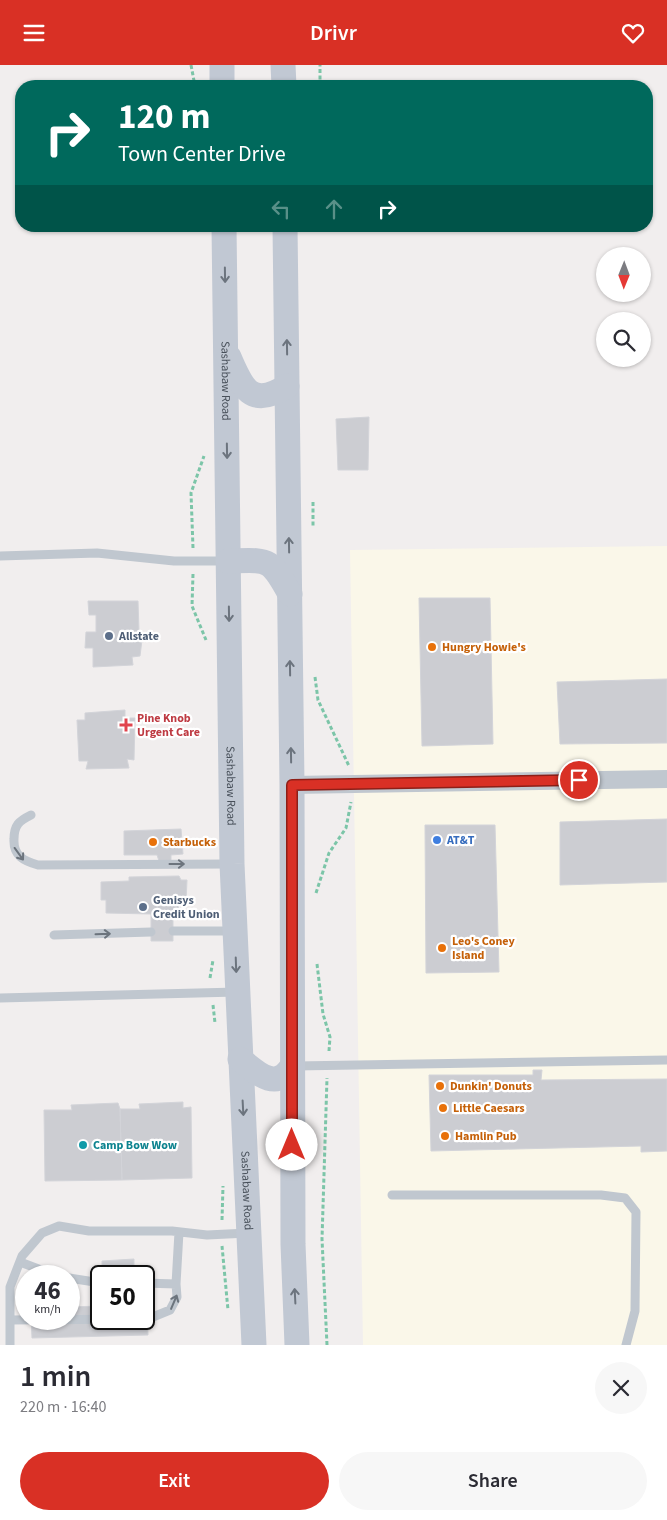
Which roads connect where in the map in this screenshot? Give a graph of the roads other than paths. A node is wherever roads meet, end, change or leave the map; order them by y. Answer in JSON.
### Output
{"nodes":[{"id":1,"x":222,"y":65,"type":"edge"},
{"id":2,"x":283,"y":65,"type":"edge"},
{"id":3,"x":222,"y":80,"type":"edge"},
{"id":4,"x":284,"y":80,"type":"edge"},
{"id":5,"x":224,"y":232,"type":"edge"},
{"id":6,"x":285,"y":232,"type":"edge"},
{"id":7,"x":226,"y":350,"type":"junction"},
{"id":8,"x":287,"y":386,"type":"junction"},
{"id":9,"x":0,"y":556,"type":"edge"},
{"id":10,"x":228,"y":561,"type":"junction"},
{"id":11,"x":290,"y":594,"type":"junction"},
{"id":12,"x":667,"y":779,"type":"edge"},
{"id":13,"x":292,"y":785,"type":"junction"},
{"id":14,"x":31,"y":815,"type":"dead end"},
{"id":15,"x":232,"y":864,"type":"junction"},
{"id":16,"x":173,"y":931,"type":"dead end"},
{"id":17,"x":235,"y":931,"type":"junction"},
{"id":18,"x":151,"y":932,"type":"dead end"},
{"id":19,"x":54,"y":935,"type":"dead end"},
{"id":20,"x":237,"y":992,"type":"junction"},
{"id":21,"x":0,"y":998,"type":"edge"},
{"id":22,"x":240,"y":1059,"type":"junction"},
{"id":23,"x":667,"y":1060,"type":"edge"},
{"id":24,"x":292,"y":1066,"type":"junction"},
{"id":25,"x":392,"y":1195,"type":"dead end"},
{"id":26,"x":179,"y":1232,"type":"junction"},
{"id":27,"x":249,"y":1233,"type":"junction"},
{"id":28,"x":20,"y":1261,"type":"junction"},
{"id":29,"x":30,"y":1265,"type":"edge"},
{"id":30,"x":155,"y":1283,"type":"edge"},
{"id":31,"x":176,"y":1283,"type":"junction"},
{"id":32,"x":10,"y":1320,"type":"junction"},
{"id":33,"x":10,"y":1345,"type":"edge"},
{"id":34,"x":254,"y":1345,"type":"edge"},
{"id":35,"x":298,"y":1345,"type":"edge"},
{"id":36,"x":626,"y":1345,"type":"edge"}],
"edges":[{"from":1,"to":3,"type":"main road"},
{"from":2,"to":4,"type":"main road"},
{"from":5,"to":7,"type":"main road","name":"Sashabaw Road","one_way":true},
{"from":8,"to":6,"type":"main road","one_way":true},
{"from":7,"to":8,"type":"main road"},
{"from":7,"to":10,"type":"main road","name":"Sashabaw Road","one_way":true},
{"from":11,"to":8,"type":"main road","one_way":true},
{"from":9,"to":10,"type":"lane"},
{"from":10,"to":11,"type":"main road"},
{"from":10,"to":15,"type":"main road","name":"Sashabaw Road","one_way":true},
{"from":13,"to":11,"type":"main road","one_way":true},
{"from":12,"to":13,"type":"street"},
{"from":13,"to":24,"type":"main road"},
{"from":14,"to":15,"type":"lane","one_way":true},
{"from":15,"to":17,"type":"main road","name":"Sashabaw Road"},
{"from":16,"to":17,"type":"lane"},
{"from":17,"to":20,"type":"main road","name":"Sashabaw Road","one_way":true},
{"from":19,"to":18,"type":"lane","one_way":true},
{"from":20,"to":21,"type":"lane"},
{"from":20,"to":22,"type":"main road","name":"Sashabaw Road"},
{"from":22,"to":24,"type":"main road"},
{"from":22,"to":27,"type":"main road","name":"Sashabaw Road","one_way":true},
{"from":23,"to":24,"type":"lane"},
{"from":35,"to":24,"type":"main road","one_way":true},
{"from":25,"to":36,"type":"lane"},
{"from":26,"to":27,"type":"lane"},
{"from":26,"to":28,"type":"lane"},
{"from":26,"to":31,"type":"lane"},
{"from":27,"to":34,"type":"main road","name":"Sashabaw Road"},
{"from":28,"to":29,"type":"lane"},
{"from":28,"to":32,"type":"lane"},
{"from":30,"to":31,"type":"lane"},
{"from":32,"to":31,"type":"lane","one_way":true},
{"from":32,"to":33,"type":"lane"}]}
